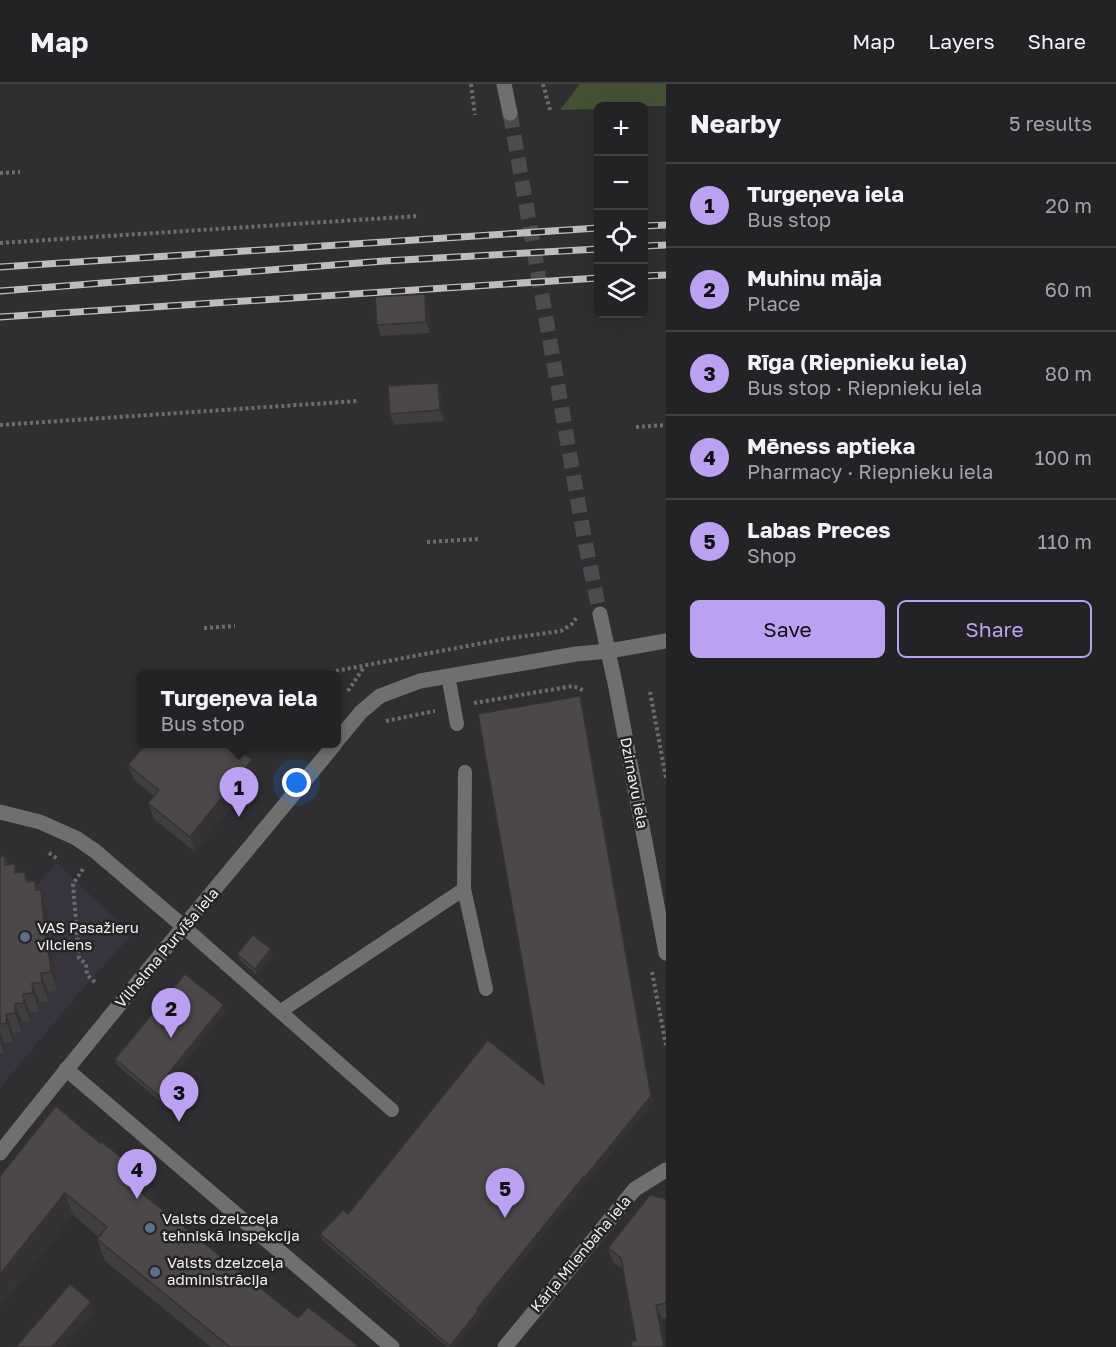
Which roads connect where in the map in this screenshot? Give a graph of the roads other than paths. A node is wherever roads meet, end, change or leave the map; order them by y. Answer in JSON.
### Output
{"nodes":[{"id":1,"x":504,"y":84,"type":"edge"},
{"id":2,"x":510,"y":113,"type":"tunnel mouth"},
{"id":3,"x":600,"y":614,"type":"tunnel mouth"},
{"id":4,"x":666,"y":641,"type":"edge"},
{"id":5,"x":609,"y":651,"type":"junction"},
{"id":6,"x":448,"y":676,"type":"junction"},
{"id":7,"x":457,"y":724,"type":"dead end"},
{"id":8,"x":341,"y":737,"type":"edge"},
{"id":9,"x":332,"y":748,"type":"edge"},
{"id":10,"x":465,"y":772,"type":"dead end"},
{"id":11,"x":0,"y":812,"type":"edge"},
{"id":12,"x":464,"y":889,"type":"junction"},
{"id":13,"x":184,"y":927,"type":"junction"},
{"id":14,"x":666,"y":953,"type":"edge"},
{"id":15,"x":486,"y":989,"type":"dead end"},
{"id":16,"x":281,"y":1011,"type":"junction"},
{"id":17,"x":66,"y":1070,"type":"junction"},
{"id":18,"x":392,"y":1110,"type":"dead end"},
{"id":19,"x":0,"y":1153,"type":"edge"},
{"id":20,"x":666,"y":1170,"type":"edge"},
{"id":21,"x":392,"y":1347,"type":"edge"},
{"id":22,"x":505,"y":1347,"type":"edge"}],
"edges":[{"from":1,"to":2,"type":"street"},
{"from":3,"to":5,"type":"street","name":"Dzirnavu iela"},
{"from":4,"to":5,"type":"street","name":"Vilhelma Purvīša iela"},
{"from":5,"to":6,"type":"street","name":"Vilhelma Purvīša iela"},
{"from":5,"to":14,"type":"street","name":"Dzirnavu iela"},
{"from":6,"to":7,"type":"lane"},
{"from":6,"to":8,"type":"street","name":"Vilhelma Purvīša iela"},
{"from":9,"to":13,"type":"street","name":"Vilhelma Purvīša iela"},
{"from":10,"to":12,"type":"lane"},
{"from":11,"to":13,"type":"street"},
{"from":12,"to":15,"type":"lane"},
{"from":12,"to":16,"type":"lane"},
{"from":13,"to":16,"type":"lane"},
{"from":13,"to":17,"type":"street","name":"Vilhelma Purvīša iela"},
{"from":16,"to":18,"type":"lane"},
{"from":17,"to":19,"type":"street","name":"Vilhelma Purvīša iela"},
{"from":17,"to":21,"type":"street"},
{"from":20,"to":22,"type":"street","name":"Kārļa Mīlenbaha iela"}]}
